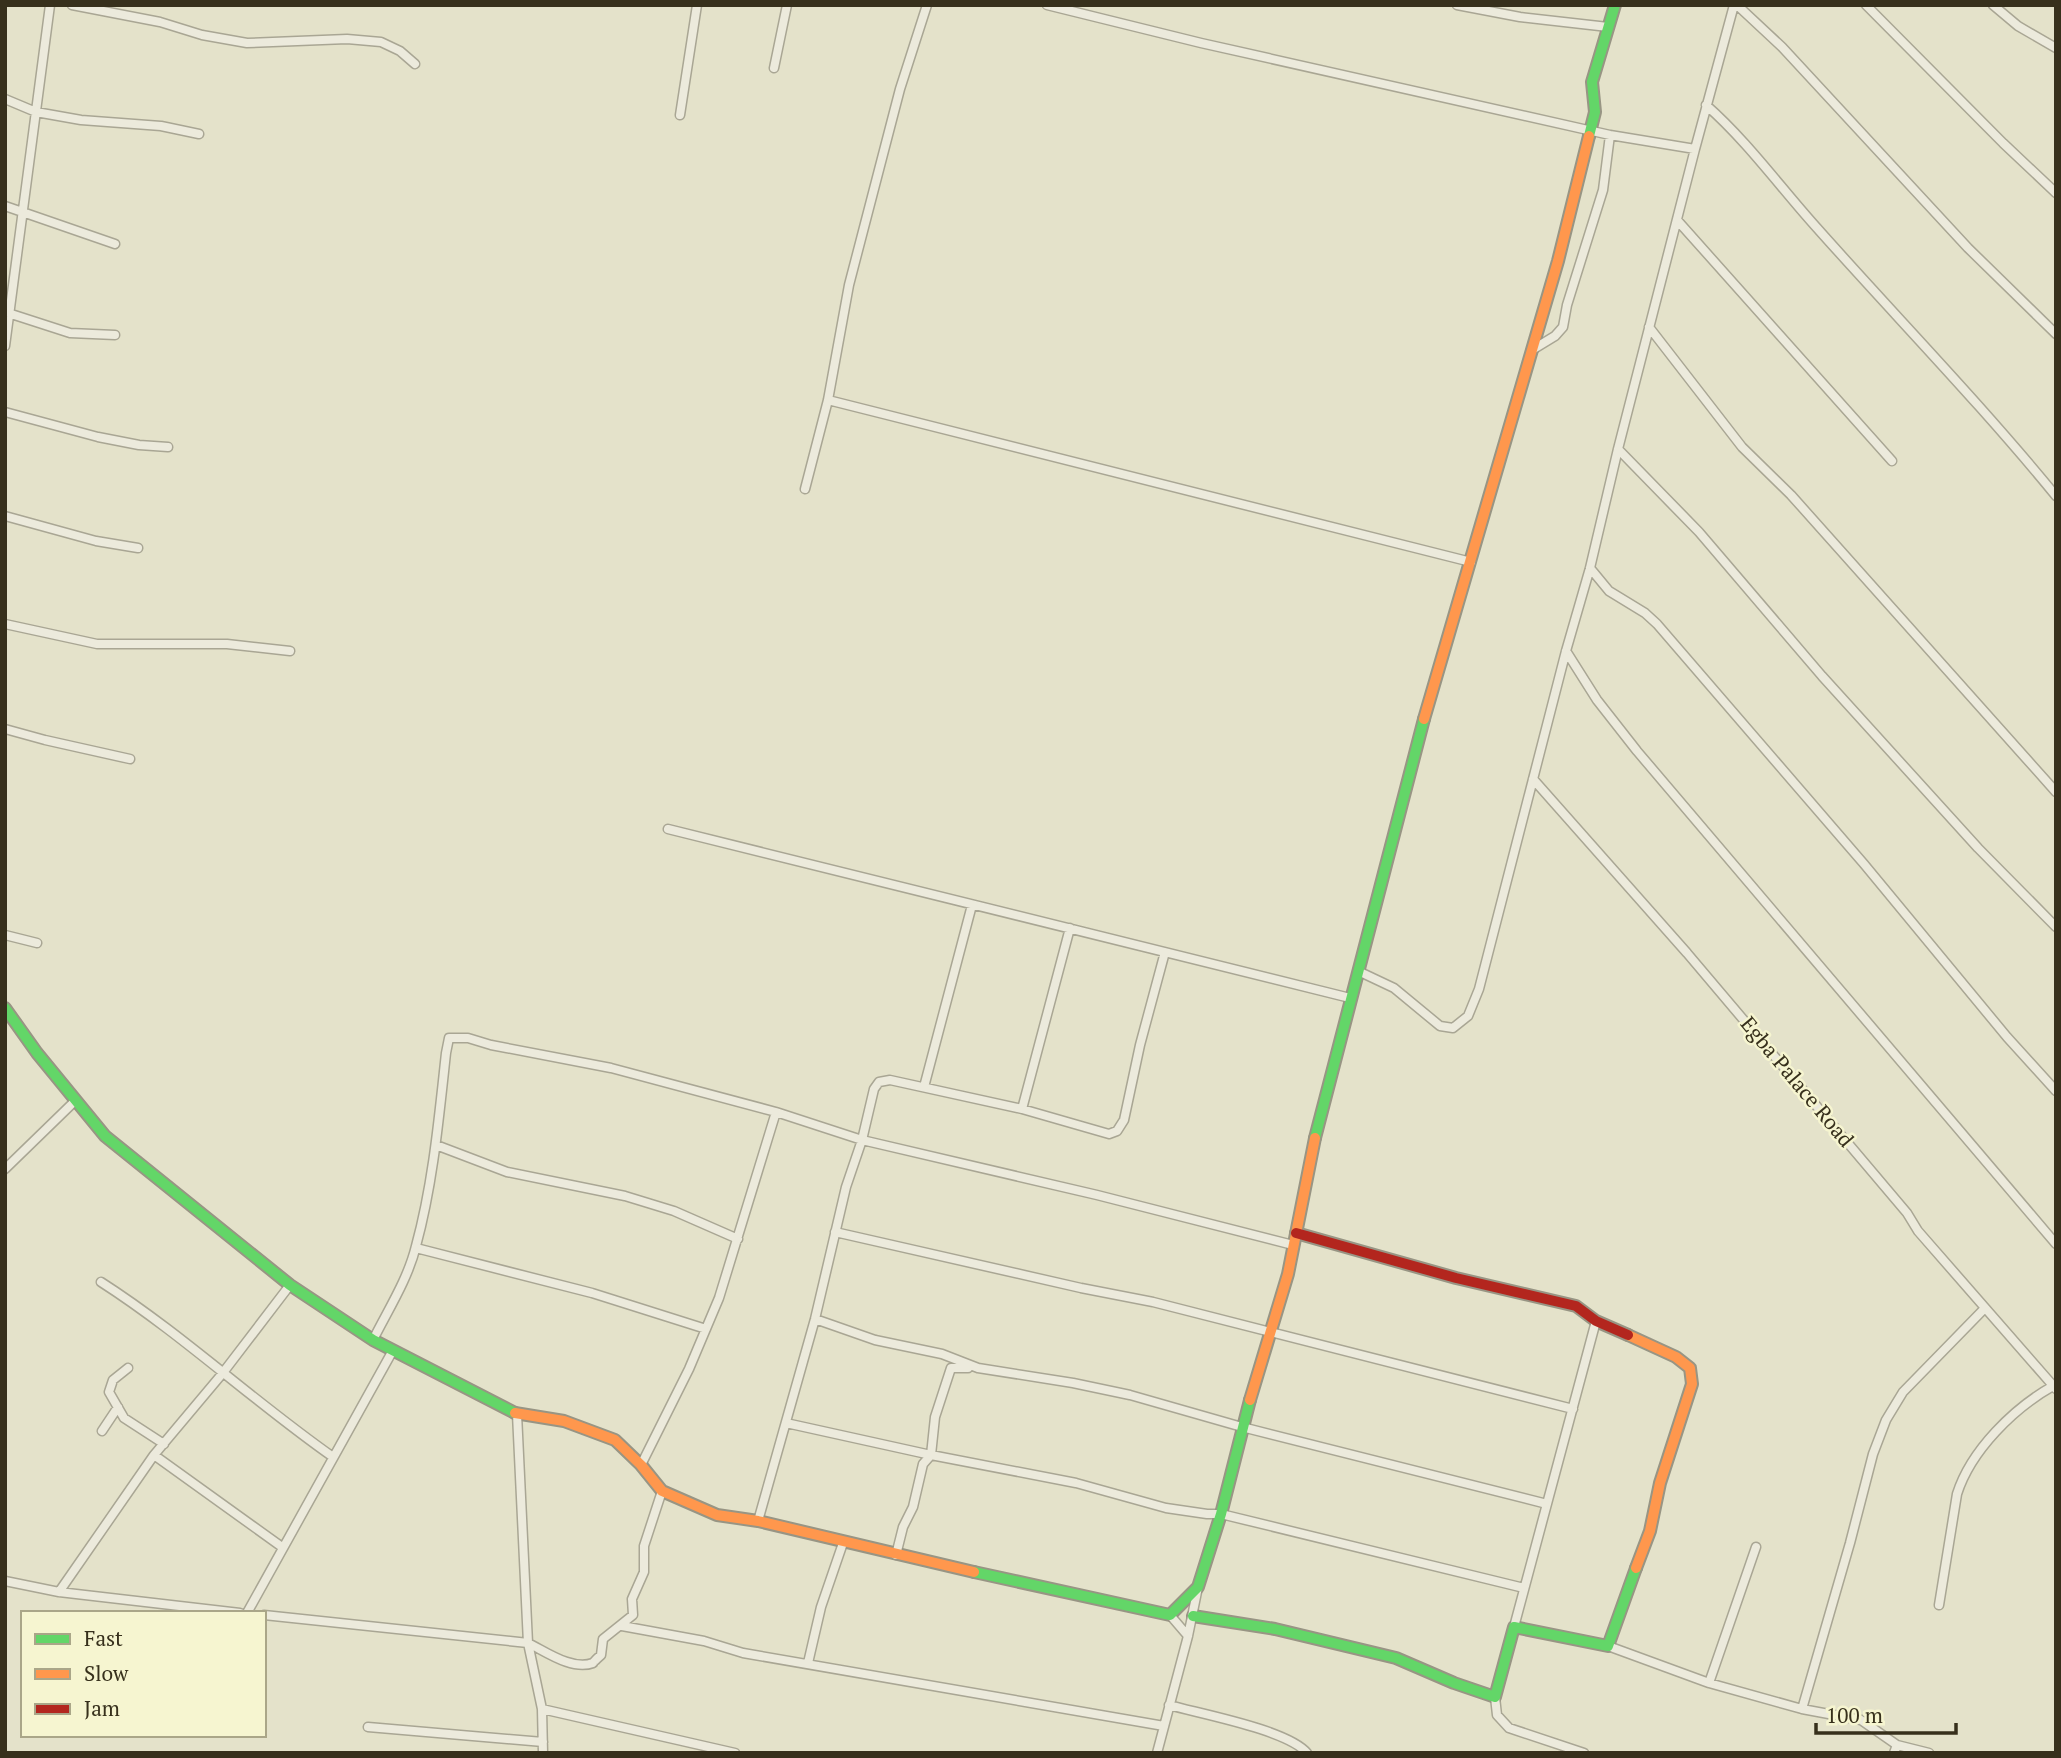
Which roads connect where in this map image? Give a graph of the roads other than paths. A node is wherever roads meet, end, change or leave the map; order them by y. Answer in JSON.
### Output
{"nodes":[{"id":1,"x":50,"y":5,"type":"edge"},
{"id":2,"x":72,"y":5,"type":"edge"},
{"id":3,"x":698,"y":5,"type":"edge"},
{"id":4,"x":787,"y":5,"type":"edge"},
{"id":5,"x":927,"y":5,"type":"edge"},
{"id":6,"x":1047,"y":5,"type":"edge"},
{"id":7,"x":1457,"y":5,"type":"edge"},
{"id":8,"x":1615,"y":5,"type":"edge"},
{"id":9,"x":1735,"y":5,"type":"edge"},
{"id":10,"x":1866,"y":5,"type":"edge"},
{"id":11,"x":1993,"y":5,"type":"edge"},
{"id":12,"x":1608,"y":27,"type":"junction"},
{"id":13,"x":2056,"y":48,"type":"edge"},
{"id":14,"x":415,"y":64,"type":"dead end"},
{"id":15,"x":774,"y":68,"type":"dead end"},
{"id":16,"x":5,"y":99,"type":"edge"},
{"id":17,"x":1706,"y":105,"type":"junction"},
{"id":18,"x":36,"y":112,"type":"junction"},
{"id":19,"x":680,"y":115,"type":"dead end"},
{"id":20,"x":1591,"y":129,"type":"junction"},
{"id":21,"x":200,"y":135,"type":"dead end"},
{"id":22,"x":1610,"y":135,"type":"junction"},
{"id":23,"x":1695,"y":149,"type":"junction"},
{"id":24,"x":2056,"y":193,"type":"edge"},
{"id":25,"x":5,"y":206,"type":"edge"},
{"id":26,"x":23,"y":211,"type":"junction"},
{"id":27,"x":1677,"y":220,"type":"junction"},
{"id":28,"x":115,"y":244,"type":"dead end"},
{"id":29,"x":7,"y":312,"type":"edge"},
{"id":30,"x":1649,"y":327,"type":"junction"},
{"id":31,"x":2056,"y":334,"type":"edge"},
{"id":32,"x":115,"y":335,"type":"dead end"},
{"id":33,"x":5,"y":346,"type":"edge"},
{"id":34,"x":1532,"y":350,"type":"junction"},
{"id":35,"x":828,"y":400,"type":"junction"},
{"id":36,"x":5,"y":412,"type":"edge"},
{"id":37,"x":168,"y":447,"type":"dead end"},
{"id":38,"x":1618,"y":449,"type":"junction"},
{"id":39,"x":1892,"y":461,"type":"dead end"},
{"id":40,"x":805,"y":489,"type":"dead end"},
{"id":41,"x":2056,"y":496,"type":"edge"},
{"id":42,"x":5,"y":516,"type":"edge"},
{"id":43,"x":138,"y":548,"type":"dead end"},
{"id":44,"x":1471,"y":562,"type":"junction"},
{"id":45,"x":1590,"y":568,"type":"junction"},
{"id":46,"x":5,"y":624,"type":"edge"},
{"id":47,"x":290,"y":651,"type":"dead end"},
{"id":48,"x":1566,"y":651,"type":"junction"},
{"id":49,"x":5,"y":729,"type":"edge"},
{"id":50,"x":130,"y":759,"type":"dead end"},
{"id":51,"x":1533,"y":779,"type":"junction"},
{"id":52,"x":2056,"y":792,"type":"edge"},
{"id":53,"x":668,"y":829,"type":"dead end"},
{"id":54,"x":972,"y":905,"type":"junction"},
{"id":55,"x":2056,"y":927,"type":"edge"},
{"id":56,"x":1070,"y":928,"type":"junction"},
{"id":57,"x":5,"y":935,"type":"edge"},
{"id":58,"x":37,"y":943,"type":"dead end"},
{"id":59,"x":1165,"y":952,"type":"junction"},
{"id":60,"x":1359,"y":971,"type":"junction"},
{"id":61,"x":1350,"y":998,"type":"junction"},
{"id":62,"x":5,"y":1008,"type":"edge"},
{"id":63,"x":924,"y":1087,"type":"junction"},
{"id":64,"x":2056,"y":1091,"type":"edge"},
{"id":65,"x":75,"y":1100,"type":"junction"},
{"id":66,"x":1022,"y":1109,"type":"junction"},
{"id":67,"x":776,"y":1112,"type":"junction"},
{"id":68,"x":862,"y":1140,"type":"junction"},
{"id":69,"x":436,"y":1146,"type":"junction"},
{"id":70,"x":5,"y":1169,"type":"edge"},
{"id":71,"x":835,"y":1232,"type":"junction"},
{"id":72,"x":1296,"y":1233,"type":"junction"},
{"id":73,"x":738,"y":1239,"type":"junction"},
{"id":74,"x":2056,"y":1244,"type":"edge"},
{"id":75,"x":1293,"y":1245,"type":"junction"},
{"id":76,"x":416,"y":1248,"type":"junction"},
{"id":77,"x":101,"y":1282,"type":"dead end"},
{"id":78,"x":290,"y":1285,"type":"junction"},
{"id":79,"x":1985,"y":1308,"type":"junction"},
{"id":80,"x":815,"y":1319,"type":"junction"},
{"id":81,"x":1596,"y":1321,"type":"junction"},
{"id":82,"x":706,"y":1329,"type":"junction"},
{"id":83,"x":1269,"y":1330,"type":"junction"},
{"id":84,"x":373,"y":1340,"type":"junction"},
{"id":85,"x":392,"y":1352,"type":"junction"},
{"id":86,"x":128,"y":1368,"type":"dead end"},
{"id":87,"x":222,"y":1374,"type":"junction"},
{"id":88,"x":2054,"y":1388,"type":"edge"},
{"id":89,"x":1110,"y":1395,"type":"dead end"},
{"id":90,"x":118,"y":1407,"type":"junction"},
{"id":91,"x":1573,"y":1409,"type":"junction"},
{"id":92,"x":517,"y":1414,"type":"junction"},
{"id":93,"x":786,"y":1423,"type":"junction"},
{"id":94,"x":1242,"y":1427,"type":"junction"},
{"id":95,"x":102,"y":1431,"type":"dead end"},
{"id":96,"x":164,"y":1444,"type":"junction"},
{"id":97,"x":154,"y":1455,"type":"junction"},
{"id":98,"x":931,"y":1455,"type":"junction"},
{"id":99,"x":333,"y":1457,"type":"junction"},
{"id":100,"x":641,"y":1465,"type":"junction"},
{"id":101,"x":662,"y":1491,"type":"junction"},
{"id":102,"x":1547,"y":1504,"type":"junction"},
{"id":103,"x":1221,"y":1514,"type":"junction"},
{"id":104,"x":758,"y":1521,"type":"junction"},
{"id":105,"x":843,"y":1542,"type":"junction"},
{"id":106,"x":282,"y":1547,"type":"junction"},
{"id":107,"x":1756,"y":1548,"type":"dead end"},
{"id":108,"x":896,"y":1555,"type":"junction"},
{"id":109,"x":5,"y":1581,"type":"edge"},
{"id":110,"x":1198,"y":1587,"type":"junction"},
{"id":111,"x":1524,"y":1588,"type":"junction"},
{"id":112,"x":59,"y":1592,"type":"junction"},
{"id":113,"x":1939,"y":1605,"type":"dead end"},
{"id":114,"x":223,"y":1611,"type":"edge"},
{"id":115,"x":248,"y":1611,"type":"edge"},
{"id":116,"x":266,"y":1615,"type":"edge"},
{"id":117,"x":1170,"y":1615,"type":"junction"},
{"id":118,"x":1193,"y":1616,"type":"junction"},
{"id":119,"x":622,"y":1626,"type":"junction"},
{"id":120,"x":1514,"y":1627,"type":"junction"},
{"id":121,"x":1188,"y":1636,"type":"junction"},
{"id":122,"x":528,"y":1643,"type":"junction"},
{"id":123,"x":1608,"y":1646,"type":"junction"},
{"id":124,"x":808,"y":1663,"type":"junction"},
{"id":125,"x":1709,"y":1683,"type":"junction"},
{"id":126,"x":1495,"y":1697,"type":"junction"},
{"id":127,"x":1170,"y":1705,"type":"junction"},
{"id":128,"x":542,"y":1709,"type":"junction"},
{"id":129,"x":1802,"y":1709,"type":"junction"},
{"id":130,"x":1164,"y":1726,"type":"junction"},
{"id":131,"x":368,"y":1727,"type":"dead end"},
{"id":132,"x":543,"y":1742,"type":"junction"},
{"id":133,"x":1895,"y":1749,"type":"edge"},
{"id":134,"x":543,"y":1753,"type":"edge"},
{"id":135,"x":735,"y":1753,"type":"edge"},
{"id":136,"x":1157,"y":1753,"type":"edge"},
{"id":137,"x":1307,"y":1753,"type":"edge"},
{"id":138,"x":1584,"y":1753,"type":"edge"},
{"id":139,"x":1929,"y":1753,"type":"edge"}],
"edges":[{"from":1,"to":18,"type":"street"},
{"from":2,"to":14,"type":"street"},
{"from":3,"to":19,"type":"street"},
{"from":4,"to":15,"type":"street"},
{"from":5,"to":35,"type":"street"},
{"from":6,"to":20,"type":"street"},
{"from":7,"to":12,"type":"street"},
{"from":8,"to":12,"type":"street"},
{"from":9,"to":17,"type":"street"},
{"from":9,"to":31,"type":"street"},
{"from":10,"to":24,"type":"street"},
{"from":11,"to":13,"type":"street"},
{"from":12,"to":20,"type":"street"},
{"from":16,"to":18,"type":"street"},
{"from":17,"to":23,"type":"street"},
{"from":17,"to":41,"type":"street"},
{"from":18,"to":21,"type":"street"},
{"from":18,"to":26,"type":"street"},
{"from":20,"to":22,"type":"street"},
{"from":20,"to":34,"type":"street"},
{"from":22,"to":23,"type":"street"},
{"from":22,"to":34,"type":"street"},
{"from":23,"to":27,"type":"street"},
{"from":25,"to":26,"type":"street"},
{"from":26,"to":28,"type":"street"},
{"from":26,"to":29,"type":"street"},
{"from":27,"to":30,"type":"street"},
{"from":27,"to":39,"type":"street"},
{"from":29,"to":32,"type":"street"},
{"from":29,"to":33,"type":"street"},
{"from":30,"to":38,"type":"street"},
{"from":30,"to":52,"type":"street"},
{"from":34,"to":44,"type":"street"},
{"from":35,"to":40,"type":"street"},
{"from":35,"to":44,"type":"street"},
{"from":36,"to":37,"type":"street"},
{"from":38,"to":45,"type":"street"},
{"from":38,"to":55,"type":"street"},
{"from":42,"to":43,"type":"street"},
{"from":44,"to":60,"type":"street"},
{"from":45,"to":48,"type":"street"},
{"from":45,"to":64,"type":"street"},
{"from":46,"to":47,"type":"street"},
{"from":48,"to":51,"type":"street"},
{"from":48,"to":74,"type":"street"},
{"from":49,"to":50,"type":"street"},
{"from":51,"to":60,"type":"street"},
{"from":51,"to":79,"type":"street","name":"Egba Palace Road"},
{"from":53,"to":54,"type":"street"},
{"from":54,"to":56,"type":"street"},
{"from":54,"to":63,"type":"street"},
{"from":56,"to":59,"type":"street"},
{"from":56,"to":66,"type":"street"},
{"from":57,"to":58,"type":"street"},
{"from":59,"to":61,"type":"street"},
{"from":59,"to":66,"type":"street"},
{"from":60,"to":61,"type":"street"},
{"from":61,"to":72,"type":"street"},
{"from":62,"to":65,"type":"street"},
{"from":63,"to":66,"type":"street"},
{"from":63,"to":68,"type":"street"},
{"from":65,"to":70,"type":"street"},
{"from":65,"to":78,"type":"street"},
{"from":67,"to":68,"type":"street"},
{"from":67,"to":69,"type":"street"},
{"from":67,"to":73,"type":"street"},
{"from":68,"to":71,"type":"street"},
{"from":68,"to":75,"type":"street"},
{"from":69,"to":73,"type":"street"},
{"from":69,"to":76,"type":"street"},
{"from":71,"to":80,"type":"street"},
{"from":71,"to":83,"type":"street"},
{"from":72,"to":75,"type":"street"},
{"from":72,"to":81,"type":"street"},
{"from":73,"to":82,"type":"street"},
{"from":75,"to":83,"type":"street"},
{"from":76,"to":82,"type":"street"},
{"from":76,"to":84,"type":"street"},
{"from":77,"to":87,"type":"street"},
{"from":78,"to":84,"type":"street"},
{"from":78,"to":87,"type":"street"},
{"from":79,"to":88,"type":"street","name":"Egba Palace Road"},
{"from":79,"to":129,"type":"street"},
{"from":80,"to":93,"type":"street"},
{"from":80,"to":94,"type":"street"},
{"from":81,"to":91,"type":"street"},
{"from":81,"to":123,"type":"street"},
{"from":82,"to":100,"type":"street"},
{"from":83,"to":91,"type":"street"},
{"from":83,"to":94,"type":"street"},
{"from":84,"to":85,"type":"street"},
{"from":85,"to":92,"type":"street"},
{"from":85,"to":99,"type":"street"},
{"from":86,"to":90,"type":"street"},
{"from":87,"to":96,"type":"street"},
{"from":87,"to":99,"type":"street"},
{"from":88,"to":113,"type":"street"},
{"from":89,"to":98,"type":"street"},
{"from":90,"to":95,"type":"street"},
{"from":90,"to":96,"type":"street"},
{"from":91,"to":102,"type":"street"},
{"from":92,"to":100,"type":"street"},
{"from":92,"to":122,"type":"street"},
{"from":93,"to":98,"type":"street"},
{"from":93,"to":104,"type":"street"},
{"from":94,"to":102,"type":"street"},
{"from":94,"to":103,"type":"street"},
{"from":96,"to":97,"type":"street"},
{"from":97,"to":106,"type":"street"},
{"from":97,"to":112,"type":"street"},
{"from":98,"to":103,"type":"street"},
{"from":98,"to":108,"type":"street"},
{"from":99,"to":106,"type":"street"},
{"from":100,"to":101,"type":"street"},
{"from":101,"to":104,"type":"street"},
{"from":101,"to":119,"type":"street"},
{"from":102,"to":111,"type":"street"},
{"from":103,"to":110,"type":"street"},
{"from":103,"to":111,"type":"street"},
{"from":104,"to":105,"type":"street"},
{"from":105,"to":108,"type":"street"},
{"from":105,"to":124,"type":"street"},
{"from":106,"to":115,"type":"street"},
{"from":107,"to":125,"type":"street"},
{"from":108,"to":117,"type":"street"},
{"from":109,"to":112,"type":"street"},
{"from":110,"to":117,"type":"street"},
{"from":110,"to":118,"type":"street"},
{"from":111,"to":120,"type":"street"},
{"from":112,"to":114,"type":"street"},
{"from":116,"to":122,"type":"street"},
{"from":117,"to":121,"type":"street"},
{"from":118,"to":121,"type":"street"},
{"from":118,"to":126,"type":"street"},
{"from":119,"to":122,"type":"street"},
{"from":119,"to":124,"type":"street"},
{"from":120,"to":123,"type":"street"},
{"from":120,"to":126,"type":"street"},
{"from":121,"to":127,"type":"street"},
{"from":122,"to":128,"type":"street"},
{"from":123,"to":125,"type":"street"},
{"from":124,"to":130,"type":"street"},
{"from":125,"to":129,"type":"street"},
{"from":126,"to":138,"type":"street"},
{"from":127,"to":130,"type":"street"},
{"from":127,"to":137,"type":"street"},
{"from":128,"to":132,"type":"street"},
{"from":128,"to":135,"type":"street"},
{"from":129,"to":133,"type":"street"},
{"from":130,"to":136,"type":"street"},
{"from":131,"to":132,"type":"street"},
{"from":132,"to":134,"type":"street"},
{"from":133,"to":139,"type":"street"}]}
